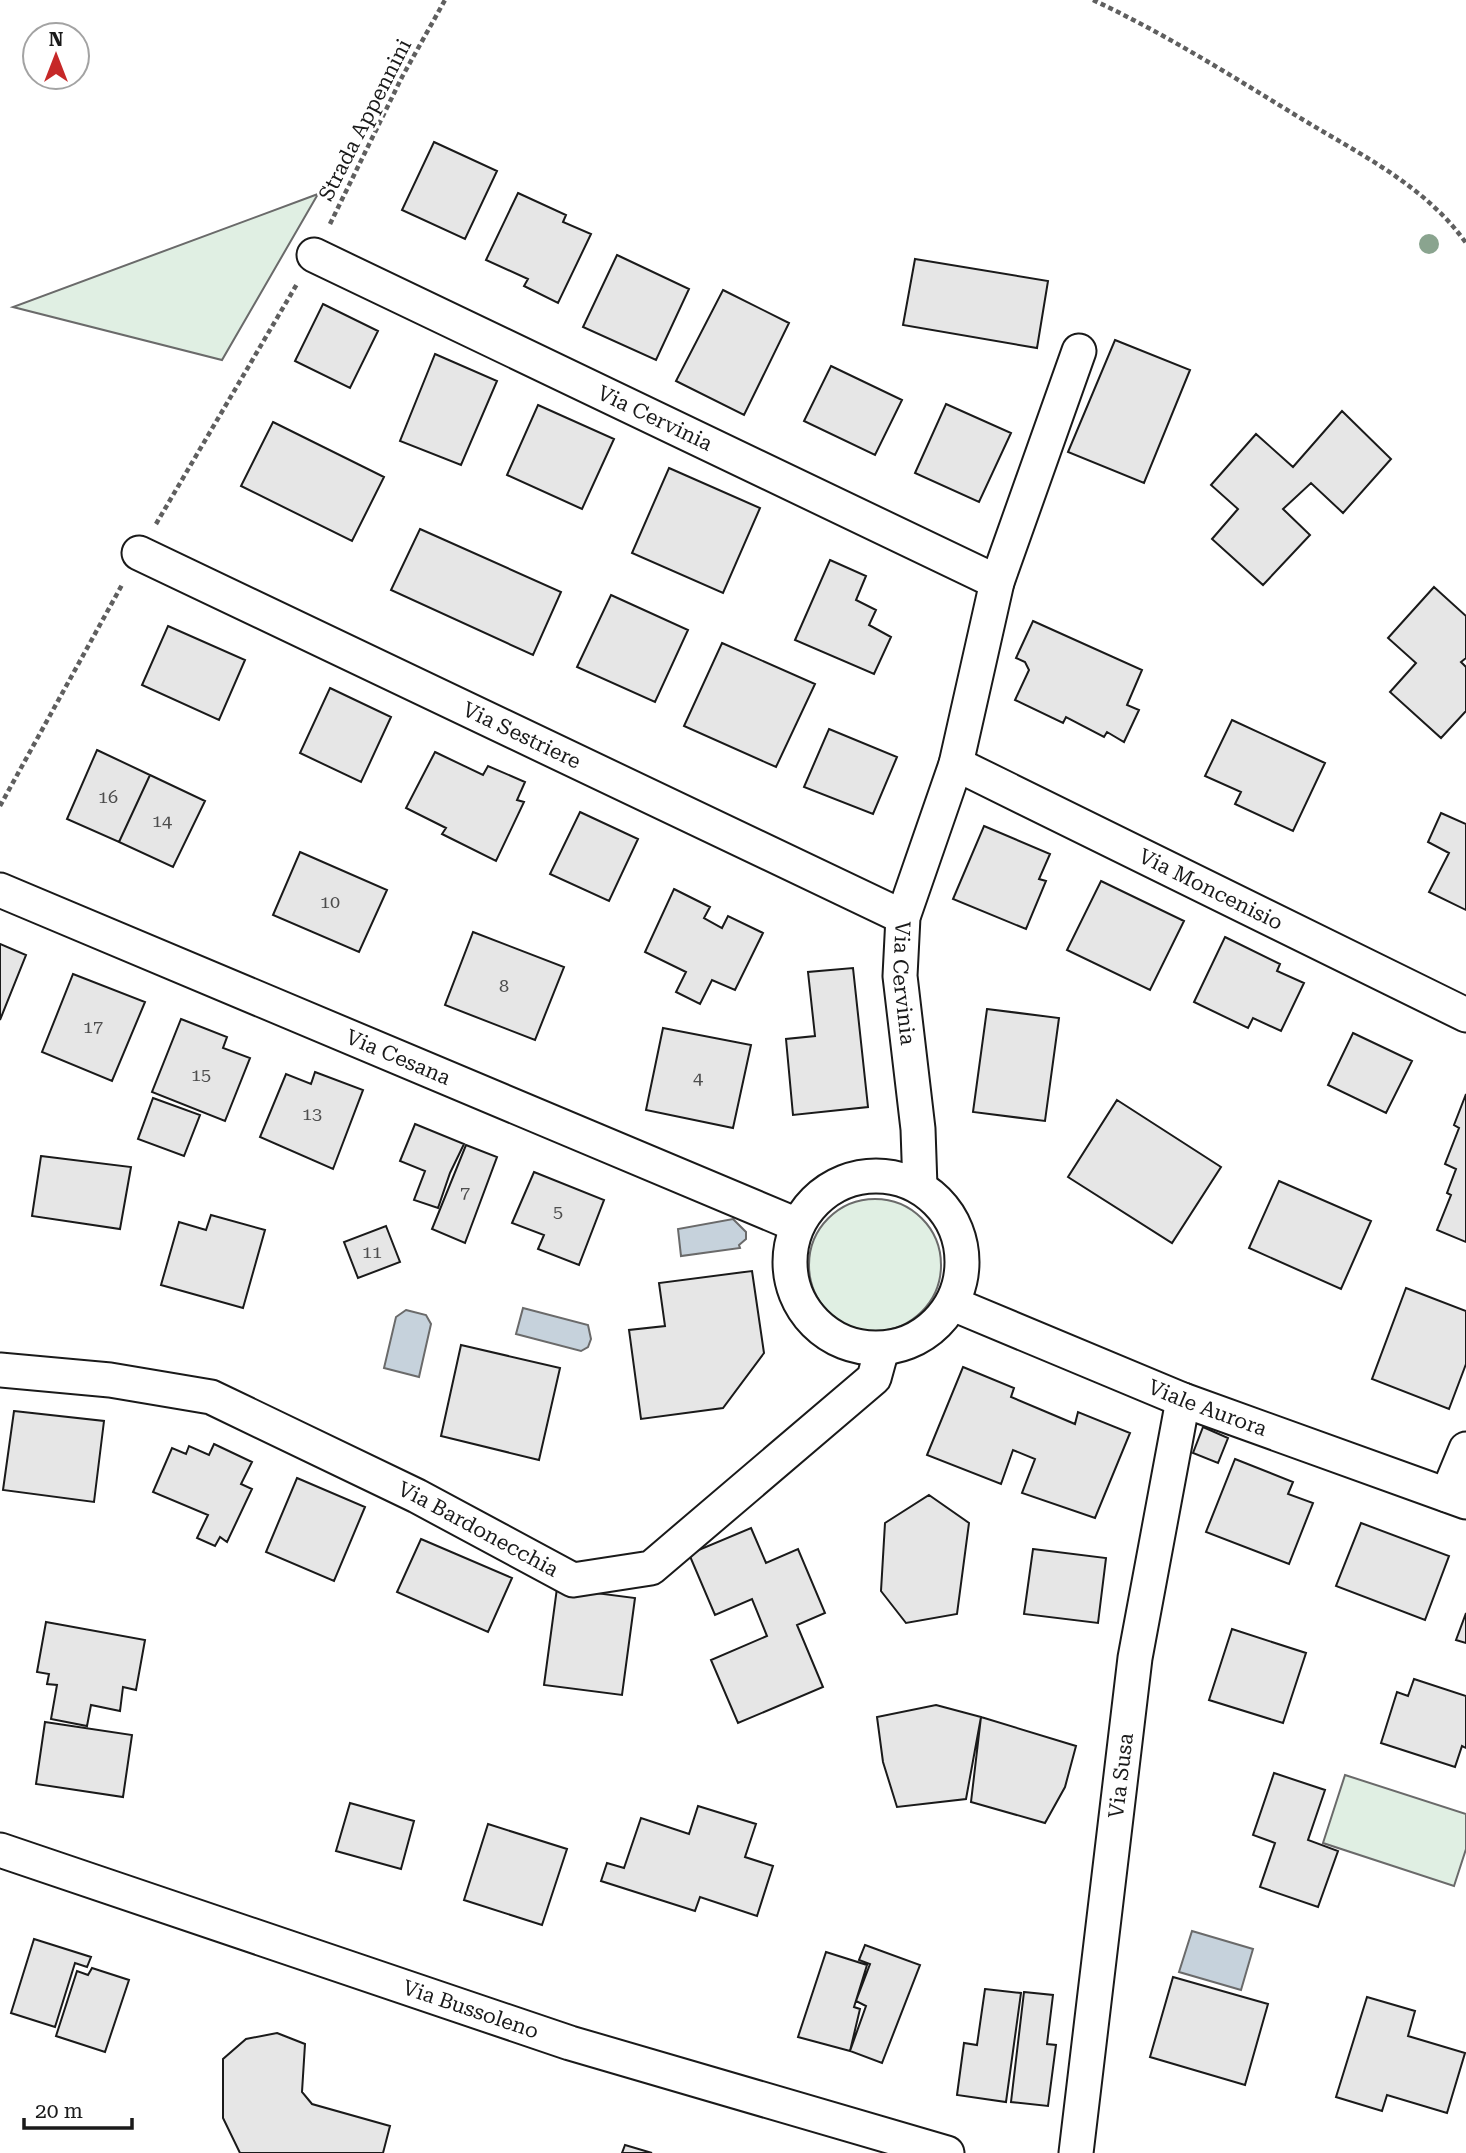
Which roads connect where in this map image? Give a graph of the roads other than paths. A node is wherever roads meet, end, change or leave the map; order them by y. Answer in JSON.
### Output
{"nodes":[{"id":1,"x":314,"y":255,"type":"road end"},
{"id":2,"x":1079,"y":351,"type":"dead end"},
{"id":3,"x":139,"y":553,"type":"dead end"},
{"id":4,"x":997,"y":582,"type":"junction"},
{"id":5,"x":956,"y":764,"type":"junction"},
{"id":6,"x":0,"y":890,"type":"edge"},
{"id":7,"x":903,"y":918,"type":"junction"},
{"id":8,"x":1466,"y":1015,"type":"edge"},
{"id":9,"x":920,"y":1187,"type":"junction"},
{"id":10,"x":797,"y":1225,"type":"junction"},
{"id":11,"x":953,"y":1304,"type":"junction"},
{"id":12,"x":882,"y":1349,"type":"junction"},
{"id":13,"x":0,"y":1370,"type":"edge"},
{"id":14,"x":1183,"y":1400,"type":"junction"},
{"id":15,"x":1466,"y":1449,"type":"edge"},
{"id":16,"x":1457,"y":1499,"type":"edge"},
{"id":17,"x":0,"y":1850,"type":"edge"},
{"id":18,"x":947,"y":2153,"type":"edge"},
{"id":19,"x":1076,"y":2153,"type":"edge"}],
"edges":[{"from":1,"to":4,"type":"street","name":"Via Cervinia"},
{"from":2,"to":4,"type":"street","name":"Via Cervinia"},
{"from":3,"to":7,"type":"street","name":"Via Sestriere"},
{"from":4,"to":5,"type":"street","name":"Via Cervinia"},
{"from":5,"to":7,"type":"street","name":"Via Cervinia"},
{"from":5,"to":8,"type":"street","name":"Via Moncenisio"},
{"from":6,"to":10,"type":"street","name":"Via Cesana"},
{"from":7,"to":9,"type":"street","name":"Via Cervinia"},
{"from":9,"to":10,"type":"street"},
{"from":9,"to":11,"type":"street"},
{"from":10,"to":12,"type":"street"},
{"from":11,"to":12,"type":"street"},
{"from":11,"to":14,"type":"street","name":"Viale Aurora"},
{"from":12,"to":13,"type":"street","name":"Via Bardonecchia"},
{"from":14,"to":16,"type":"street","name":"Viale Aurora"},
{"from":14,"to":19,"type":"street","name":"Via Susa"},
{"from":15,"to":16,"type":"street"},
{"from":17,"to":18,"type":"street","name":"Via Bussoleno"}]}
